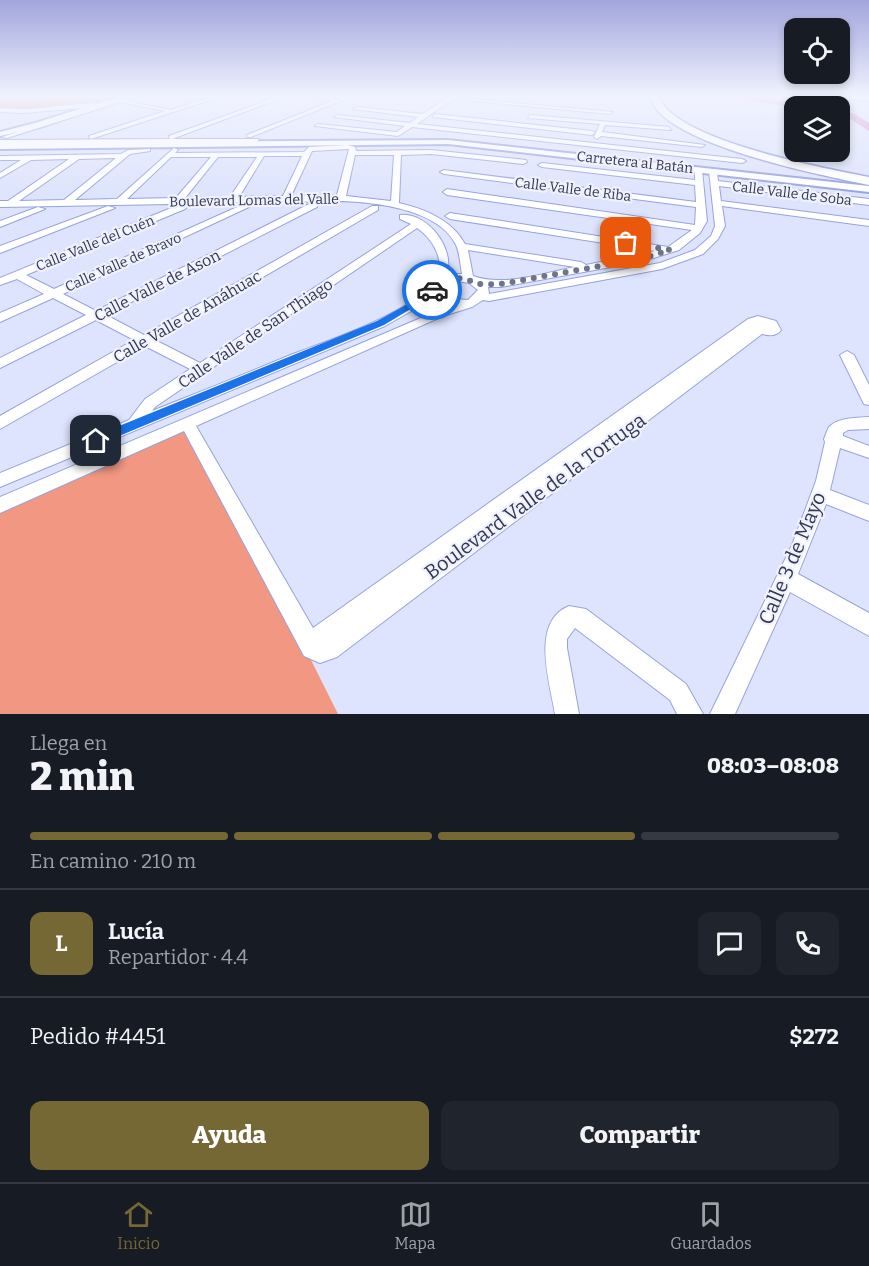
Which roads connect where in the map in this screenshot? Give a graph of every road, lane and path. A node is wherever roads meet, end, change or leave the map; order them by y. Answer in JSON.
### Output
{"nodes":[{"id":1,"x":16,"y":129,"type":"edge"},
{"id":2,"x":32,"y":129,"type":"edge"},
{"id":3,"x":114,"y":129,"type":"edge"},
{"id":4,"x":191,"y":129,"type":"edge"},
{"id":5,"x":266,"y":129,"type":"edge"},
{"id":6,"x":351,"y":129,"type":"edge"},
{"id":7,"x":405,"y":129,"type":"edge"},
{"id":8,"x":450,"y":129,"type":"edge"},
{"id":9,"x":496,"y":129,"type":"edge"},
{"id":10,"x":505,"y":129,"type":"edge"},
{"id":11,"x":555,"y":129,"type":"edge"},
{"id":12,"x":597,"y":129,"type":"edge"},
{"id":13,"x":693,"y":129,"type":"edge"},
{"id":14,"x":713,"y":129,"type":"edge"},
{"id":15,"x":0,"y":134,"type":"edge"},
{"id":16,"x":492,"y":134,"type":"junction"},
{"id":17,"x":501,"y":134,"type":"junction"},
{"id":18,"x":595,"y":134,"type":"junction"},
{"id":19,"x":249,"y":136,"type":"dead end"},
{"id":20,"x":86,"y":138,"type":"dead end"},
{"id":21,"x":0,"y":140,"type":"edge"},
{"id":22,"x":257,"y":140,"type":"dead end"},
{"id":23,"x":156,"y":142,"type":"junction"},
{"id":24,"x":594,"y":145,"type":"junction"},
{"id":25,"x":702,"y":145,"type":"dead end"},
{"id":26,"x":0,"y":146,"type":"edge"},
{"id":27,"x":486,"y":146,"type":"junction"},
{"id":28,"x":398,"y":152,"type":"junction"},
{"id":29,"x":351,"y":153,"type":"junction"},
{"id":30,"x":441,"y":153,"type":"junction"},
{"id":31,"x":262,"y":154,"type":"junction"},
{"id":32,"x":307,"y":154,"type":"junction"},
{"id":33,"x":170,"y":155,"type":"junction"},
{"id":34,"x":216,"y":155,"type":"junction"},
{"id":35,"x":124,"y":156,"type":"junction"},
{"id":36,"x":31,"y":157,"type":"junction"},
{"id":37,"x":77,"y":157,"type":"junction"},
{"id":38,"x":0,"y":158,"type":"edge"},
{"id":39,"x":742,"y":161,"type":"dead end"},
{"id":40,"x":523,"y":162,"type":"junction"},
{"id":41,"x":536,"y":166,"type":"junction"},
{"id":42,"x":698,"y":170,"type":"junction"},
{"id":43,"x":713,"y":171,"type":"junction"},
{"id":44,"x":444,"y":172,"type":"junction"},
{"id":45,"x":869,"y":174,"type":"edge"},
{"id":46,"x":0,"y":176,"type":"edge"},
{"id":47,"x":869,"y":181,"type":"edge"},
{"id":48,"x":700,"y":183,"type":"junction"},
{"id":49,"x":714,"y":183,"type":"junction"},
{"id":50,"x":869,"y":188,"type":"edge"},
{"id":51,"x":341,"y":198,"type":"junction"},
{"id":52,"x":286,"y":199,"type":"junction"},
{"id":53,"x":233,"y":200,"type":"junction"},
{"id":54,"x":702,"y":200,"type":"junction"},
{"id":55,"x":718,"y":200,"type":"junction"},
{"id":56,"x":120,"y":201,"type":"junction"},
{"id":57,"x":67,"y":202,"type":"junction"},
{"id":58,"x":869,"y":202,"type":"edge"},
{"id":59,"x":11,"y":203,"type":"junction"},
{"id":60,"x":0,"y":204,"type":"edge"},
{"id":61,"x":180,"y":204,"type":"junction"},
{"id":62,"x":448,"y":204,"type":"junction"},
{"id":63,"x":314,"y":205,"type":"junction"},
{"id":64,"x":395,"y":205,"type":"junction"},
{"id":65,"x":247,"y":206,"type":"junction"},
{"id":66,"x":111,"y":208,"type":"junction"},
{"id":67,"x":375,"y":208,"type":"junction"},
{"id":68,"x":0,"y":210,"type":"edge"},
{"id":69,"x":41,"y":210,"type":"junction"},
{"id":70,"x":418,"y":223,"type":"junction"},
{"id":71,"x":869,"y":223,"type":"edge"},
{"id":72,"x":0,"y":224,"type":"edge"},
{"id":73,"x":699,"y":228,"type":"junction"},
{"id":74,"x":451,"y":232,"type":"junction"},
{"id":75,"x":461,"y":246,"type":"junction"},
{"id":76,"x":0,"y":250,"type":"edge"},
{"id":77,"x":670,"y":250,"type":"junction"},
{"id":78,"x":584,"y":267,"type":"junction"},
{"id":79,"x":599,"y":272,"type":"junction"},
{"id":80,"x":18,"y":275,"type":"junction"},
{"id":81,"x":468,"y":278,"type":"junction"},
{"id":82,"x":0,"y":282,"type":"edge"},
{"id":83,"x":479,"y":284,"type":"junction"},
{"id":84,"x":436,"y":285,"type":"junction"},
{"id":85,"x":54,"y":294,"type":"junction"},
{"id":86,"x":482,"y":296,"type":"junction"},
{"id":87,"x":468,"y":304,"type":"junction"},
{"id":88,"x":97,"y":315,"type":"junction"},
{"id":89,"x":0,"y":318,"type":"edge"},
{"id":90,"x":756,"y":327,"type":"dead end"},
{"id":91,"x":145,"y":340,"type":"junction"},
{"id":92,"x":847,"y":356,"type":"dead end"},
{"id":93,"x":0,"y":364,"type":"edge"},
{"id":94,"x":201,"y":369,"type":"junction"},
{"id":95,"x":869,"y":400,"type":"edge"},
{"id":96,"x":151,"y":418,"type":"junction"},
{"id":97,"x":0,"y":423,"type":"edge"},
{"id":98,"x":187,"y":423,"type":"junction"},
{"id":99,"x":869,"y":423,"type":"edge"},
{"id":100,"x":135,"y":425,"type":"junction"},
{"id":101,"x":158,"y":436,"type":"junction"},
{"id":102,"x":832,"y":440,"type":"junction"},
{"id":103,"x":869,"y":452,"type":"edge"},
{"id":104,"x":75,"y":472,"type":"junction"},
{"id":105,"x":0,"y":480,"type":"edge"},
{"id":106,"x":820,"y":494,"type":"junction"},
{"id":107,"x":0,"y":505,"type":"edge"},
{"id":108,"x":869,"y":513,"type":"edge"},
{"id":109,"x":787,"y":579,"type":"junction"},
{"id":110,"x":869,"y":625,"type":"edge"},
{"id":111,"x":567,"y":714,"type":"edge"},
{"id":112,"x":691,"y":714,"type":"edge"},
{"id":113,"x":722,"y":714,"type":"edge"}],
"edges":[{"from":1,"to":15,"type":"street"},
{"from":2,"to":21,"type":"street"},
{"from":3,"to":20,"type":"street"},
{"from":4,"to":23,"type":"street"},
{"from":5,"to":19,"type":"street"},
{"from":6,"to":7,"type":"street"},
{"from":8,"to":16,"type":"street"},
{"from":9,"to":16,"type":"street"},
{"from":10,"to":17,"type":"street"},
{"from":11,"to":18,"type":"street"},
{"from":12,"to":18,"type":"street"},
{"from":13,"to":47,"type":"highway"},
{"from":14,"to":45,"type":"highway"},
{"from":16,"to":17,"type":"street"},
{"from":16,"to":27,"type":"street"},
{"from":17,"to":24,"type":"street"},
{"from":17,"to":27,"type":"street"},
{"from":18,"to":24,"type":"street"},
{"from":18,"to":25,"type":"street"},
{"from":21,"to":23,"type":"street"},
{"from":22,"to":23,"type":"street"},
{"from":23,"to":26,"type":"street","name":"Carretera al Batán"},
{"from":23,"to":27,"type":"street","name":"Carretera al Batán"},
{"from":24,"to":39,"type":"street"},
{"from":27,"to":42,"type":"street","name":"Carretera al Batán"},
{"from":28,"to":29,"type":"street"},
{"from":28,"to":30,"type":"street"},
{"from":28,"to":64,"type":"street"},
{"from":29,"to":32,"type":"street"},
{"from":29,"to":51,"type":"street"},
{"from":30,"to":40,"type":"street"},
{"from":30,"to":44,"type":"street"},
{"from":31,"to":32,"type":"street"},
{"from":31,"to":34,"type":"street"},
{"from":31,"to":53,"type":"street"},
{"from":32,"to":52,"type":"street"},
{"from":33,"to":34,"type":"street"},
{"from":33,"to":35,"type":"street"},
{"from":33,"to":56,"type":"street"},
{"from":34,"to":61,"type":"street"},
{"from":35,"to":37,"type":"street"},
{"from":35,"to":57,"type":"street"},
{"from":36,"to":37,"type":"street"},
{"from":36,"to":38,"type":"street"},
{"from":36,"to":46,"type":"street"},
{"from":37,"to":59,"type":"street"},
{"from":40,"to":41,"type":"street"},
{"from":40,"to":41,"type":"street"},
{"from":41,"to":48,"type":"street"},
{"from":42,"to":43,"type":"street","name":"Carretera al Batán"},
{"from":42,"to":48,"type":"street"},
{"from":43,"to":49,"type":"street"},
{"from":43,"to":50,"type":"street","name":"Carretera al Batán"},
{"from":44,"to":54,"type":"street","name":"Calle Valle de Riba"},
{"from":44,"to":62,"type":"street"},
{"from":48,"to":54,"type":"street"},
{"from":49,"to":55,"type":"street"},
{"from":49,"to":58,"type":"street","name":"Calle Valle de Soba"},
{"from":51,"to":52,"type":"street","name":"Boulevard Lomas del Valle"},
{"from":51,"to":64,"type":"street","name":"Boulevard Lomas del Valle"},
{"from":52,"to":53,"type":"street","name":"Boulevard Lomas del Valle"},
{"from":53,"to":61,"type":"street","name":"Boulevard Lomas del Valle"},
{"from":54,"to":55,"type":"street","name":"Calle Valle de Riba"},
{"from":54,"to":73,"type":"street"},
{"from":55,"to":71,"type":"street","name":"Calle Valle de Riba"},
{"from":55,"to":79,"type":"street"},
{"from":56,"to":57,"type":"street","name":"Boulevard Lomas del Valle"},
{"from":56,"to":61,"type":"street","name":"Boulevard Lomas del Valle"},
{"from":57,"to":59,"type":"street","name":"Boulevard Lomas del Valle"},
{"from":59,"to":60,"type":"street","name":"Boulevard Lomas del Valle"},
{"from":61,"to":65,"type":"street","name":"Boulevard Lomas del Valle"},
{"from":61,"to":66,"type":"street","name":"Boulevard Lomas del Valle"},
{"from":61,"to":80,"type":"street","name":"Calle Valle del Cuén"},
{"from":62,"to":73,"type":"street"},
{"from":62,"to":74,"type":"street"},
{"from":62,"to":77,"type":"street"},
{"from":63,"to":65,"type":"street","name":"Boulevard Lomas del Valle"},
{"from":63,"to":67,"type":"street","name":"Boulevard Lomas del Valle"},
{"from":63,"to":88,"type":"street","name":"Calle Valle de Ason"},
{"from":64,"to":74,"type":"street","name":"Boulevard Lomas del Valle"},
{"from":65,"to":85,"type":"street","name":"Calle Valle de Bravo"},
{"from":66,"to":69,"type":"street","name":"Boulevard Lomas del Valle"},
{"from":66,"to":76,"type":"street"},
{"from":67,"to":70,"type":"street","name":"Boulevard Lomas del Valle"},
{"from":67,"to":91,"type":"street","name":"Calle Valle de Anáhuac"},
{"from":68,"to":69,"type":"street","name":"Boulevard Lomas del Valle"},
{"from":69,"to":72,"type":"street"},
{"from":70,"to":84,"type":"street","name":"Boulevard Lomas del Valle"},
{"from":70,"to":94,"type":"street","name":"Calle Valle de San Thiago"},
{"from":73,"to":77,"type":"street"},
{"from":74,"to":75,"type":"street","name":"Boulevard Lomas del Valle"},
{"from":75,"to":78,"type":"street"},
{"from":75,"to":81,"type":"street","name":"Boulevard Lomas del Valle"},
{"from":77,"to":79,"type":"street"},
{"from":78,"to":79,"type":"street"},
{"from":78,"to":83,"type":"street"},
{"from":79,"to":86,"type":"street"},
{"from":80,"to":82,"type":"street","name":"Calle Valle del Cuén"},
{"from":80,"to":85,"type":"street"},
{"from":81,"to":83,"type":"street"},
{"from":81,"to":84,"type":"street"},
{"from":83,"to":86,"type":"street"},
{"from":84,"to":87,"type":"street"},
{"from":84,"to":96,"type":"street"},
{"from":85,"to":88,"type":"street"},
{"from":85,"to":89,"type":"street","name":"Calle Valle de Bravo"},
{"from":86,"to":87,"type":"street"},
{"from":87,"to":98,"type":"street"},
{"from":88,"to":91,"type":"street"},
{"from":88,"to":93,"type":"street","name":"Calle Valle de Ason"},
{"from":90,"to":98,"type":"street","name":"Boulevard Valle de la Tortuga"},
{"from":91,"to":94,"type":"street"},
{"from":91,"to":97,"type":"street","name":"Calle Valle de Anáhuac"},
{"from":92,"to":95,"type":"street"},
{"from":94,"to":100,"type":"street","name":"Calle Valle de San Thiago"},
{"from":96,"to":100,"type":"street"},
{"from":96,"to":101,"type":"street"},
{"from":98,"to":101,"type":"street"},
{"from":99,"to":102,"type":"street"},
{"from":100,"to":104,"type":"street","name":"Calle Valle de San Thiago"},
{"from":100,"to":105,"type":"street"},
{"from":101,"to":104,"type":"street"},
{"from":102,"to":103,"type":"street"},
{"from":102,"to":106,"type":"street","name":"Calle 3 de Mayo"},
{"from":104,"to":107,"type":"street"},
{"from":106,"to":108,"type":"street"},
{"from":106,"to":109,"type":"street","name":"Calle 3 de Mayo"},
{"from":109,"to":110,"type":"street"},
{"from":109,"to":113,"type":"street","name":"Calle 3 de Mayo"},
{"from":111,"to":112,"type":"street"}]}
